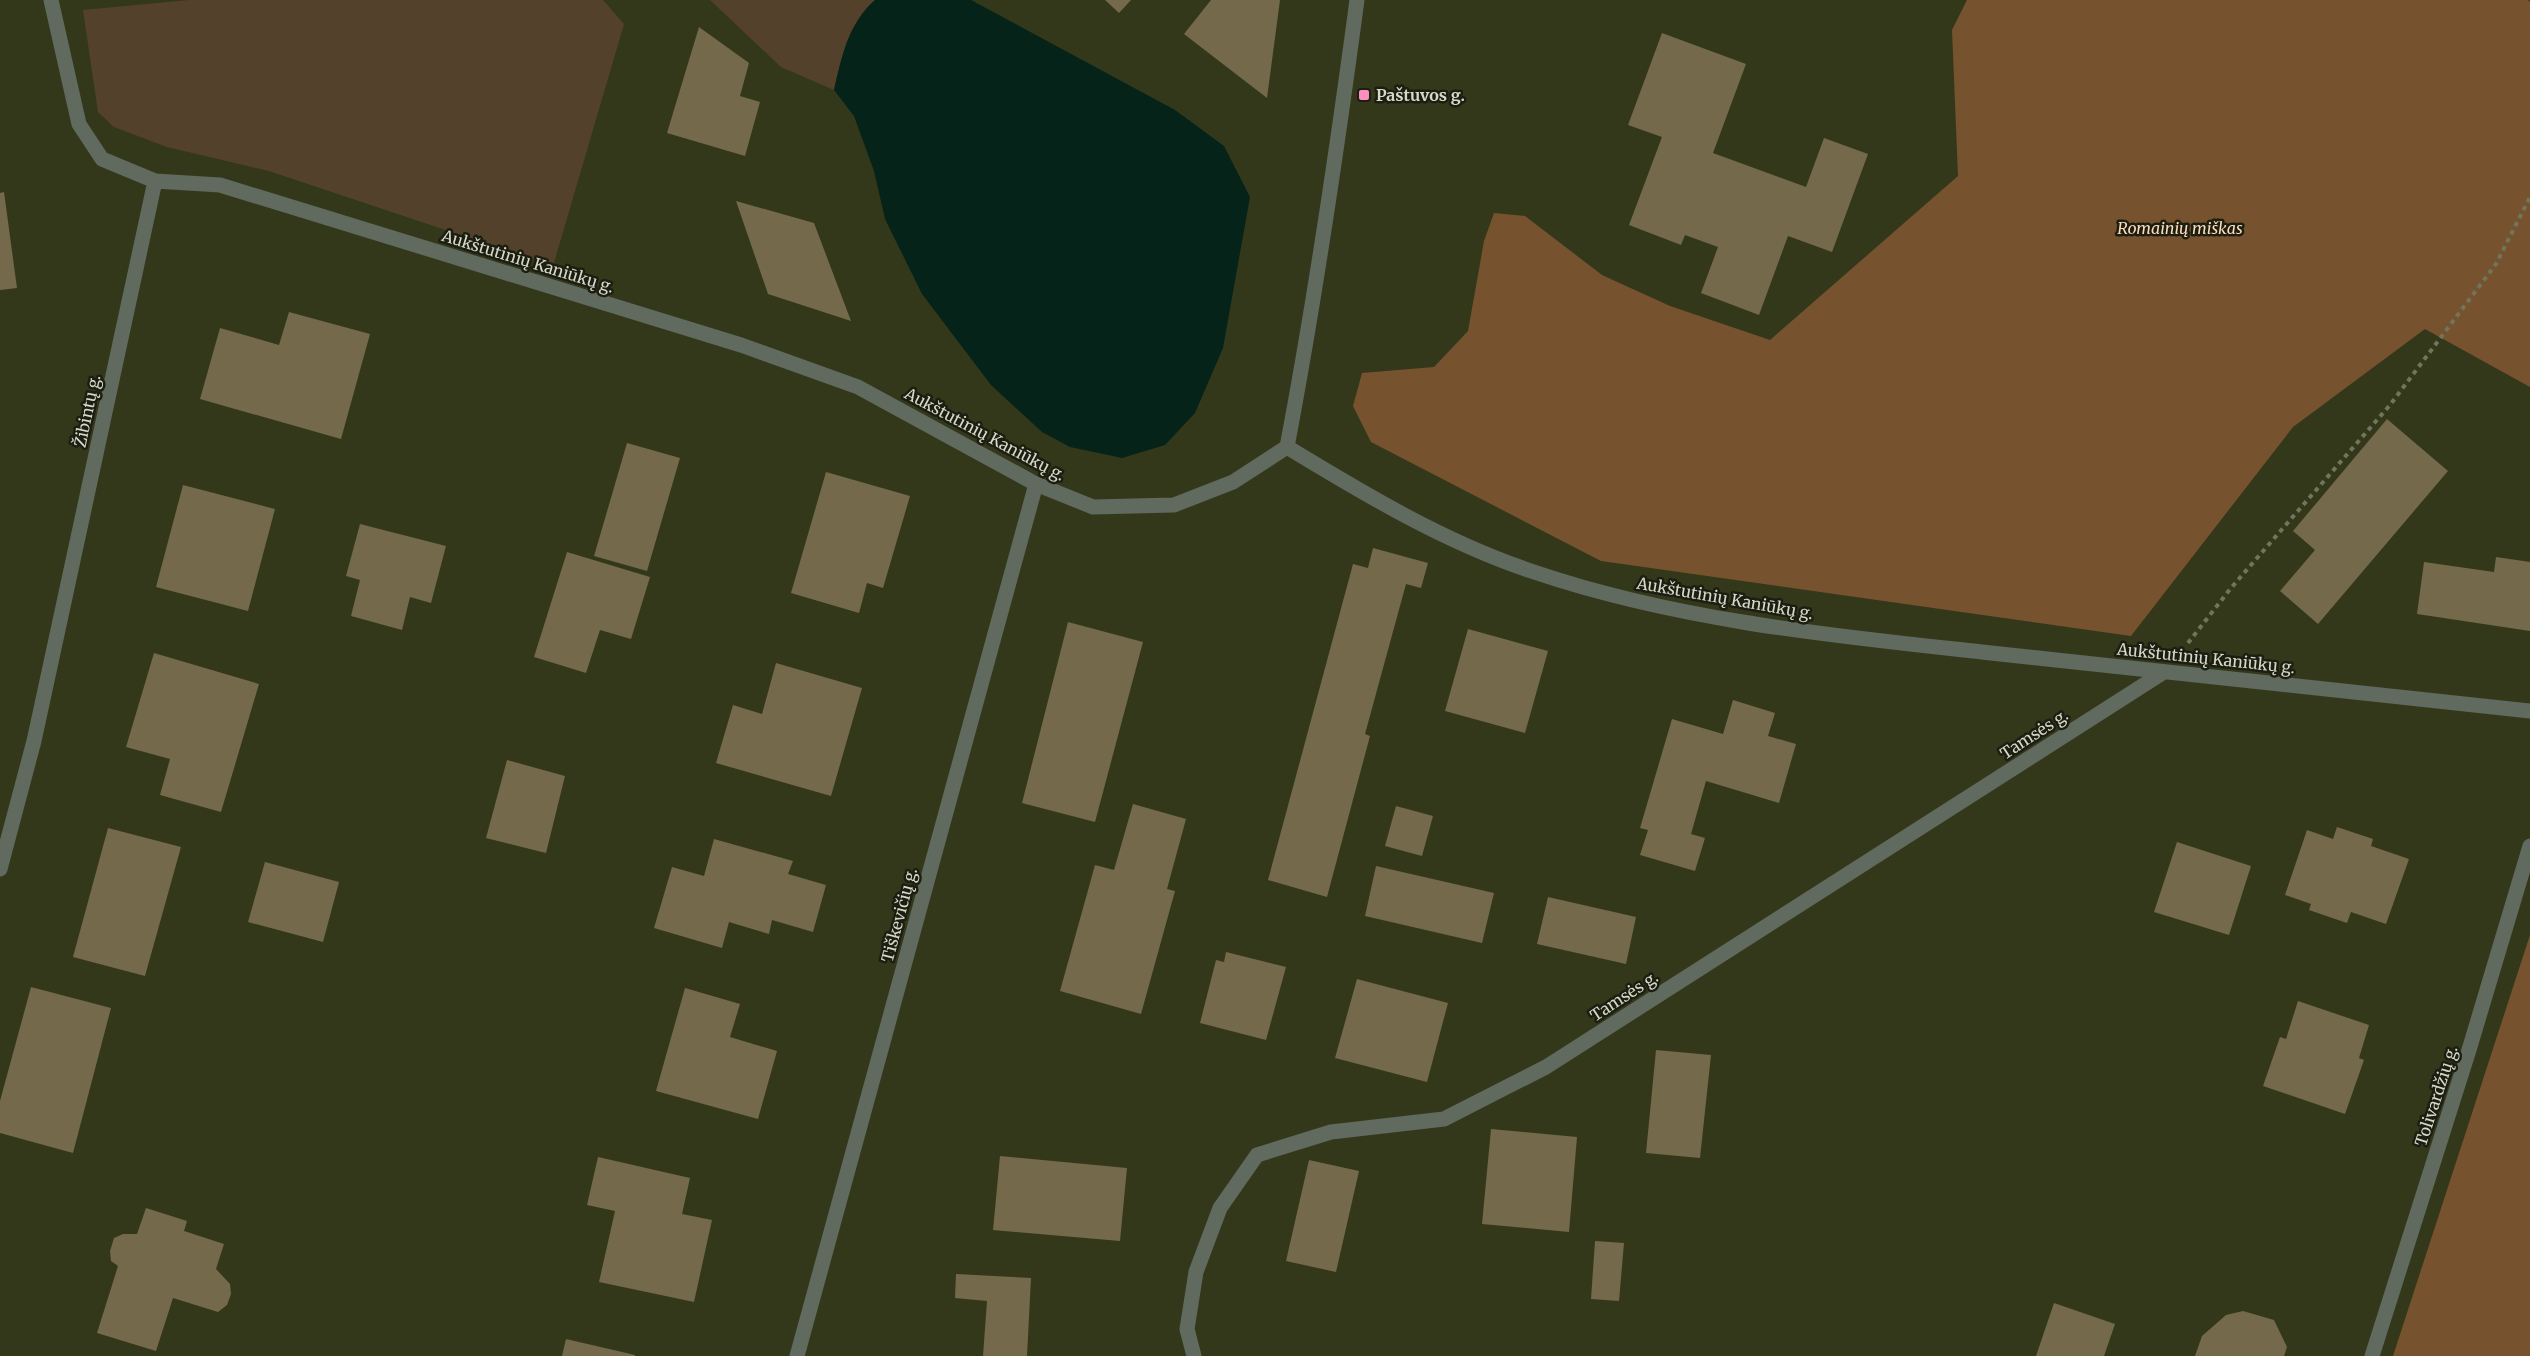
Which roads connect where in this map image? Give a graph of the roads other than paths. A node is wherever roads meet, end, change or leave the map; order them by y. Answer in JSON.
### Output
{"nodes":[{"id":1,"x":51,"y":0,"type":"edge"},
{"id":2,"x":1357,"y":0,"type":"edge"},
{"id":3,"x":155,"y":181,"type":"junction"},
{"id":4,"x":1287,"y":447,"type":"junction"},
{"id":5,"x":1036,"y":484,"type":"junction"},
{"id":6,"x":2164,"y":672,"type":"junction"},
{"id":7,"x":2530,"y":711,"type":"edge"},
{"id":8,"x":2530,"y":846,"type":"edge"},
{"id":9,"x":0,"y":869,"type":"edge"},
{"id":10,"x":797,"y":1356,"type":"edge"},
{"id":11,"x":1194,"y":1356,"type":"edge"},
{"id":12,"x":2372,"y":1356,"type":"edge"}],
"edges":[{"from":1,"to":3,"type":"street"},
{"from":2,"to":4,"type":"street"},
{"from":3,"to":5,"type":"street","name":"Aukštutinių Kaniūkų g."},
{"from":3,"to":9,"type":"street","name":"Žibintų g."},
{"from":4,"to":5,"type":"street","name":"Aukštutinių Kaniūkų g."},
{"from":4,"to":6,"type":"street","name":"Aukštutinių Kaniūkų g."},
{"from":5,"to":10,"type":"street","name":"Tiškevičių g."},
{"from":6,"to":7,"type":"street","name":"Aukštutinių Kaniūkų g."},
{"from":6,"to":11,"type":"street","name":"Tamsės g."},
{"from":8,"to":12,"type":"street","name":"Tolivardžių g."}]}
